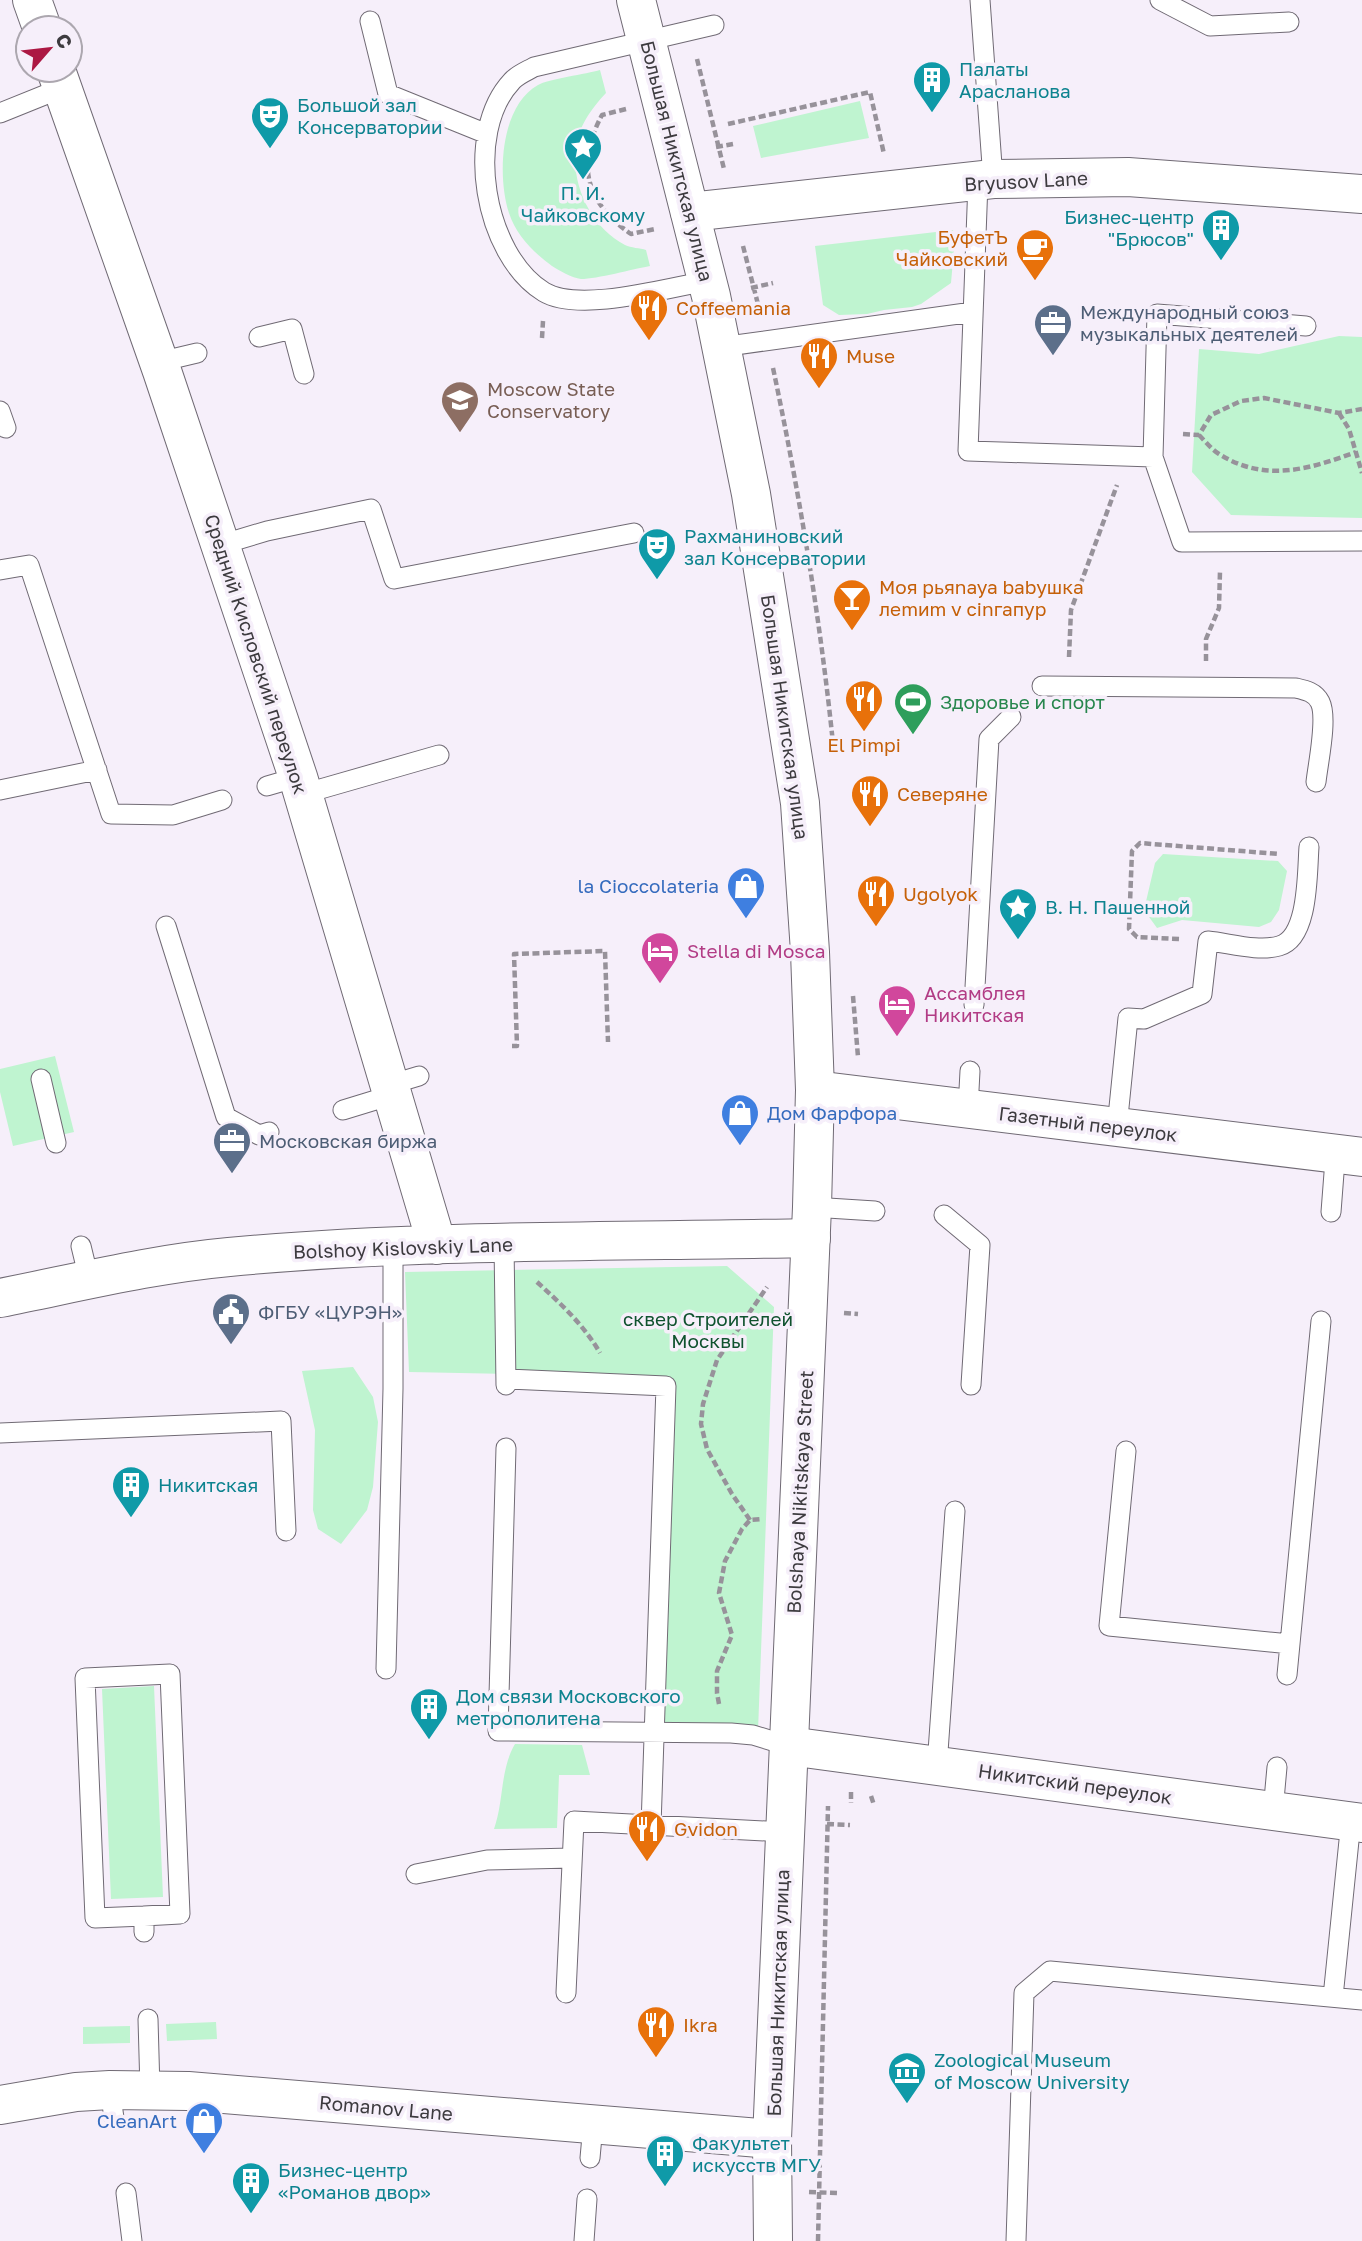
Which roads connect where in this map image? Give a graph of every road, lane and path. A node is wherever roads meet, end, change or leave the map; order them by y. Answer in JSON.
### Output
{"nodes":[{"id":1,"x":636,"y":0,"type":"edge"},
{"id":2,"x":980,"y":0,"type":"edge"},
{"id":3,"x":1160,"y":0,"type":"edge"},
{"id":4,"x":370,"y":21,"type":"dead end"},
{"id":5,"x":1289,"y":22,"type":"dead end"},
{"id":6,"x":715,"y":25,"type":"dead end"},
{"id":7,"x":646,"y":41,"type":"junction"},
{"id":8,"x":50,"y":84,"type":"edge"},
{"id":9,"x":61,"y":84,"type":"edge"},
{"id":10,"x":629,"y":108,"type":"dead end"},
{"id":11,"x":0,"y":113,"type":"edge"},
{"id":12,"x":728,"y":124,"type":"dead end"},
{"id":13,"x":487,"y":134,"type":"junction"},
{"id":14,"x":885,"y":160,"type":"dead end"},
{"id":15,"x":985,"y":181,"type":"junction"},
{"id":16,"x":1362,"y":194,"type":"edge"},
{"id":17,"x":674,"y":220,"type":"junction"},
{"id":18,"x":773,"y":283,"type":"dead end"},
{"id":19,"x":725,"y":285,"type":"junction"},
{"id":20,"x":973,"y":312,"type":"junction"},
{"id":21,"x":1306,"y":326,"type":"dead end"},
{"id":22,"x":260,"y":337,"type":"dead end"},
{"id":23,"x":721,"y":347,"type":"junction"},
{"id":24,"x":197,"y":353,"type":"dead end"},
{"id":25,"x":159,"y":362,"type":"junction"},
{"id":26,"x":304,"y":374,"type":"dead end"},
{"id":27,"x":1362,"y":409,"type":"edge"},
{"id":28,"x":1339,"y":413,"type":"junction"},
{"id":29,"x":1154,"y":432,"type":"junction"},
{"id":30,"x":1199,"y":435,"type":"junction"},
{"id":31,"x":1356,"y":452,"type":"junction"},
{"id":32,"x":1128,"y":456,"type":"junction"},
{"id":33,"x":1153,"y":457,"type":"junction"},
{"id":34,"x":1362,"y":472,"type":"edge"},
{"id":35,"x":634,"y":533,"type":"dead end"},
{"id":36,"x":1362,"y":541,"type":"edge"},
{"id":37,"x":1220,"y":542,"type":"junction"},
{"id":38,"x":220,"y":545,"type":"junction"},
{"id":39,"x":0,"y":570,"type":"edge"},
{"id":40,"x":1206,"y":639,"type":"dead end"},
{"id":41,"x":1069,"y":664,"type":"dead end"},
{"id":42,"x":1042,"y":686,"type":"dead end"},
{"id":43,"x":1011,"y":717,"type":"dead end"},
{"id":44,"x":439,"y":755,"type":"dead end"},
{"id":45,"x":97,"y":770,"type":"junction"},
{"id":46,"x":1316,"y":782,"type":"dead end"},
{"id":47,"x":289,"y":786,"type":"junction"},
{"id":48,"x":0,"y":790,"type":"edge"},
{"id":49,"x":222,"y":800,"type":"dead end"},
{"id":50,"x":1308,"y":852,"type":"joint"},
{"id":51,"x":166,"y":926,"type":"dead end"},
{"id":52,"x":1208,"y":941,"type":"junction"},
{"id":53,"x":974,"y":1005,"type":"dead end"},
{"id":54,"x":608,"y":1042,"type":"dead end"},
{"id":55,"x":512,"y":1046,"type":"dead end"},
{"id":56,"x":970,"y":1071,"type":"dead end"},
{"id":57,"x":41,"y":1079,"type":"dead end"},
{"id":58,"x":400,"y":1085,"type":"junction"},
{"id":59,"x":815,"y":1090,"type":"junction"},
{"id":60,"x":968,"y":1109,"type":"junction"},
{"id":61,"x":343,"y":1110,"type":"dead end"},
{"id":62,"x":1117,"y":1127,"type":"junction"},
{"id":63,"x":269,"y":1132,"type":"dead end"},
{"id":64,"x":56,"y":1143,"type":"dead end"},
{"id":65,"x":1345,"y":1150,"type":"edge"},
{"id":66,"x":875,"y":1211,"type":"dead end"},
{"id":67,"x":1331,"y":1212,"type":"dead end"},
{"id":68,"x":944,"y":1215,"type":"dead end"},
{"id":69,"x":812,"y":1223,"type":"junction"},
{"id":70,"x":504,"y":1244,"type":"junction"},
{"id":71,"x":437,"y":1245,"type":"junction"},
{"id":72,"x":393,"y":1246,"type":"junction"},
{"id":73,"x":536,"y":1281,"type":"dead end"},
{"id":74,"x":766,"y":1287,"type":"dead end"},
{"id":75,"x":0,"y":1298,"type":"edge"},
{"id":76,"x":1321,"y":1321,"type":"dead end"},
{"id":77,"x":619,"y":1384,"type":"junction"},
{"id":78,"x":971,"y":1385,"type":"dead end"},
{"id":79,"x":0,"y":1433,"type":"edge"},
{"id":80,"x":506,"y":1448,"type":"dead end"},
{"id":81,"x":1126,"y":1451,"type":"dead end"},
{"id":82,"x":955,"y":1511,"type":"dead end"},
{"id":83,"x":773,"y":1518,"type":"dead end"},
{"id":84,"x":750,"y":1520,"type":"junction"},
{"id":85,"x":286,"y":1531,"type":"dead end"},
{"id":86,"x":1290,"y":1644,"type":"junction"},
{"id":87,"x":386,"y":1669,"type":"dead end"},
{"id":88,"x":1286,"y":1675,"type":"dead end"},
{"id":89,"x":654,"y":1732,"type":"junction"},
{"id":90,"x":731,"y":1734,"type":"junction"},
{"id":91,"x":789,"y":1746,"type":"junction"},
{"id":92,"x":937,"y":1766,"type":"junction"},
{"id":93,"x":1277,"y":1767,"type":"dead end"},
{"id":94,"x":870,"y":1795,"type":"dead end"},
{"id":95,"x":874,"y":1805,"type":"dead end"},
{"id":96,"x":1273,"y":1811,"type":"junction"},
{"id":97,"x":1357,"y":1822,"type":"edge"},
{"id":98,"x":850,"y":1825,"type":"dead end"},
{"id":99,"x":651,"y":1826,"type":"junction"},
{"id":100,"x":801,"y":1828,"type":"junction"},
{"id":101,"x":572,"y":1858,"type":"junction"},
{"id":102,"x":416,"y":1874,"type":"dead end"},
{"id":103,"x":144,"y":1924,"type":"joint"},
{"id":104,"x":566,"y":1993,"type":"dead end"},
{"id":105,"x":1333,"y":1997,"type":"junction"},
{"id":106,"x":1362,"y":2000,"type":"edge"},
{"id":107,"x":148,"y":2019,"type":"dead end"},
{"id":108,"x":150,"y":2090,"type":"junction"},
{"id":109,"x":0,"y":2105,"type":"edge"},
{"id":110,"x":772,"y":2139,"type":"junction"},
{"id":111,"x":126,"y":2193,"type":"dead end"},
{"id":112,"x":587,"y":2199,"type":"dead end"},
{"id":113,"x":132,"y":2241,"type":"edge"},
{"id":114,"x":584,"y":2241,"type":"edge"},
{"id":115,"x":773,"y":2241,"type":"edge"},
{"id":116,"x":1016,"y":2241,"type":"edge"}],
"edges":[{"from":1,"to":7,"type":"street","name":"Большая Никитская улица"},
{"from":2,"to":15,"type":"lane"},
{"from":3,"to":5,"type":"lane"},
{"from":4,"to":13,"type":"lane"},
{"from":6,"to":7,"type":"lane"},
{"from":7,"to":13,"type":"lane"},
{"from":7,"to":17,"type":"street","name":"Большая Никитская улица"},
{"from":8,"to":11,"type":"lane"},
{"from":9,"to":25,"type":"street","name":"Средний Кисловский переулок"},
{"from":10,"to":17,"type":"path"},
{"from":12,"to":14,"type":"path"},
{"from":13,"to":19,"type":"lane"},
{"from":15,"to":16,"type":"street","name":"Bryusov Lane"},
{"from":15,"to":17,"type":"street","name":"Bryusov Lane"},
{"from":15,"to":20,"type":"lane"},
{"from":17,"to":19,"type":"street","name":"Большая Никитская улица"},
{"from":18,"to":19,"type":"path"},
{"from":19,"to":23,"type":"street","name":"Большая Никитская улица"},
{"from":20,"to":23,"type":"lane"},
{"from":20,"to":32,"type":"lane"},
{"from":21,"to":29,"type":"lane"},
{"from":22,"to":26,"type":"lane"},
{"from":23,"to":59,"type":"street","name":"Большая Никитская улица"},
{"from":24,"to":25,"type":"lane"},
{"from":25,"to":38,"type":"street","name":"Средний Кисловский переулок"},
{"from":27,"to":28,"type":"path"},
{"from":28,"to":30,"type":"path"},
{"from":28,"to":31,"type":"path"},
{"from":29,"to":30,"type":"path"},
{"from":29,"to":33,"type":"lane"},
{"from":30,"to":31,"type":"path"},
{"from":31,"to":34,"type":"path"},
{"from":32,"to":33,"type":"lane"},
{"from":32,"to":41,"type":"path"},
{"from":33,"to":37,"type":"lane"},
{"from":35,"to":38,"type":"lane"},
{"from":36,"to":37,"type":"lane"},
{"from":37,"to":40,"type":"path"},
{"from":38,"to":47,"type":"street","name":"Средний Кисловский переулок"},
{"from":39,"to":45,"type":"lane"},
{"from":42,"to":46,"type":"lane"},
{"from":43,"to":53,"type":"lane"},
{"from":44,"to":47,"type":"lane"},
{"from":45,"to":48,"type":"lane"},
{"from":45,"to":49,"type":"lane"},
{"from":47,"to":58,"type":"street","name":"Средний Кисловский переулок"},
{"from":50,"to":52,"type":"lane"},
{"from":50,"to":52,"type":"path"},
{"from":51,"to":63,"type":"lane"},
{"from":52,"to":62,"type":"lane"},
{"from":54,"to":55,"type":"path"},
{"from":56,"to":60,"type":"lane"},
{"from":57,"to":64,"type":"lane"},
{"from":58,"to":61,"type":"lane"},
{"from":58,"to":71,"type":"street","name":"Средний Кисловский переулок"},
{"from":59,"to":60,"type":"street","name":"Газетный переулок"},
{"from":59,"to":69,"type":"street","name":"Большая Никитская улица"},
{"from":60,"to":62,"type":"street","name":"Газетный переулок"},
{"from":62,"to":65,"type":"street","name":"Газетный переулок"},
{"from":65,"to":67,"type":"lane"},
{"from":66,"to":69,"type":"lane"},
{"from":68,"to":78,"type":"lane"},
{"from":69,"to":70,"type":"street","name":"Bolshoy Kislovskiy Lane"},
{"from":69,"to":91,"type":"street","name":"Bolshaya Nikitskaya Street"},
{"from":70,"to":71,"type":"street","name":"Bolshoy Kislovskiy Lane"},
{"from":70,"to":77,"type":"lane"},
{"from":71,"to":72,"type":"street","name":"Bolshoy Kislovskiy Lane"},
{"from":72,"to":75,"type":"street","name":"Bolshoy Kislovskiy Lane"},
{"from":72,"to":87,"type":"lane"},
{"from":73,"to":77,"type":"path"},
{"from":74,"to":84,"type":"path"},
{"from":76,"to":86,"type":"lane"},
{"from":77,"to":89,"type":"lane"},
{"from":79,"to":85,"type":"lane"},
{"from":80,"to":89,"type":"lane"},
{"from":81,"to":86,"type":"lane"},
{"from":82,"to":92,"type":"lane"},
{"from":83,"to":84,"type":"path"},
{"from":84,"to":90,"type":"path"},
{"from":86,"to":88,"type":"lane"},
{"from":89,"to":90,"type":"lane"},
{"from":89,"to":99,"type":"lane"},
{"from":90,"to":91,"type":"lane"},
{"from":91,"to":92,"type":"street","name":"Никитский переулок"},
{"from":91,"to":100,"type":"street","name":"Большая Никитская улица"},
{"from":92,"to":96,"type":"street","name":"Никитский переулок"},
{"from":93,"to":96,"type":"lane"},
{"from":94,"to":95,"type":"path"},
{"from":96,"to":97,"type":"street","name":"Никитский переулок"},
{"from":97,"to":105,"type":"lane"},
{"from":98,"to":100,"type":"path"},
{"from":99,"to":100,"type":"lane"},
{"from":99,"to":101,"type":"lane"},
{"from":100,"to":110,"type":"street","name":"Большая Никитская улица"},
{"from":101,"to":102,"type":"lane"},
{"from":101,"to":104,"type":"lane"},
{"from":103,"to":103,"type":"lane"},
{"from":105,"to":106,"type":"lane"},
{"from":105,"to":116,"type":"lane"},
{"from":107,"to":108,"type":"lane"},
{"from":108,"to":109,"type":"street","name":"Romanov Lane"},
{"from":108,"to":110,"type":"street","name":"Romanov Lane"},
{"from":110,"to":115,"type":"street","name":"Большая Никитская улица"},
{"from":111,"to":113,"type":"lane"},
{"from":112,"to":114,"type":"lane"}]}
